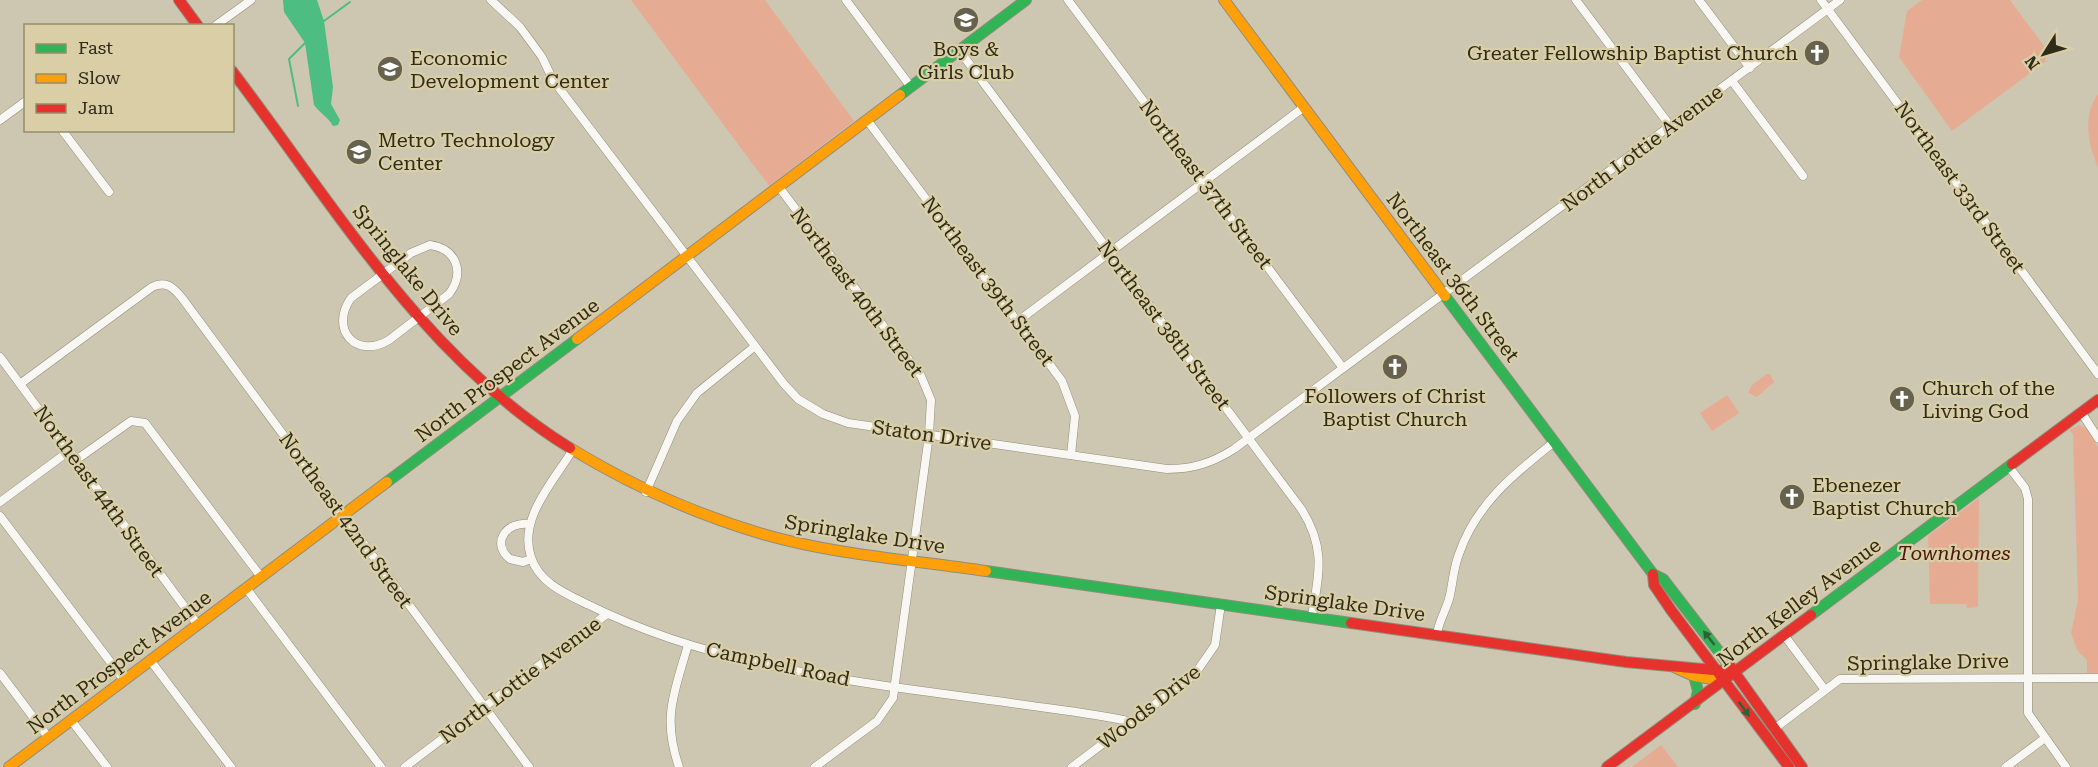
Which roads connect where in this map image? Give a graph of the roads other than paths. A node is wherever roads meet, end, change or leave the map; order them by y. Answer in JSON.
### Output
{"nodes":[{"id":1,"x":179,"y":0,"type":"edge"},
{"id":2,"x":251,"y":0,"type":"edge"},
{"id":3,"x":491,"y":0,"type":"edge"},
{"id":4,"x":846,"y":0,"type":"edge"},
{"id":5,"x":1026,"y":0,"type":"edge"},
{"id":6,"x":1068,"y":0,"type":"edge"},
{"id":7,"x":1224,"y":0,"type":"edge"},
{"id":8,"x":1576,"y":0,"type":"edge"},
{"id":9,"x":1699,"y":0,"type":"edge"},
{"id":10,"x":1821,"y":0,"type":"edge"},
{"id":11,"x":1840,"y":0,"type":"edge"},
{"id":12,"x":1828,"y":9,"type":"junction"},
{"id":13,"x":197,"y":24,"type":"edge"},
{"id":14,"x":218,"y":24,"type":"edge"},
{"id":15,"x":959,"y":51,"type":"junction"},
{"id":16,"x":1750,"y":68,"type":"junction"},
{"id":17,"x":234,"y":74,"type":"edge"},
{"id":18,"x":1732,"y":81,"type":"junction"},
{"id":19,"x":911,"y":87,"type":"junction"},
{"id":20,"x":24,"y":102,"type":"edge"},
{"id":21,"x":1304,"y":107,"type":"junction"},
{"id":22,"x":0,"y":120,"type":"edge"},
{"id":23,"x":867,"y":120,"type":"junction"},
{"id":24,"x":1671,"y":127,"type":"junction"},
{"id":25,"x":64,"y":132,"type":"edge"},
{"id":26,"x":1803,"y":176,"type":"dead end"},
{"id":27,"x":1203,"y":181,"type":"junction"},
{"id":28,"x":779,"y":187,"type":"junction"},
{"id":29,"x":109,"y":192,"type":"dead end"},
{"id":30,"x":1110,"y":252,"type":"junction"},
{"id":31,"x":686,"y":257,"type":"junction"},
{"id":32,"x":384,"y":274,"type":"junction"},
{"id":33,"x":1444,"y":295,"type":"junction"},
{"id":34,"x":418,"y":318,"type":"junction"},
{"id":35,"x":1018,"y":321,"type":"junction"},
{"id":36,"x":754,"y":347,"type":"junction"},
{"id":37,"x":0,"y":357,"type":"edge"},
{"id":38,"x":1343,"y":368,"type":"junction"},
{"id":39,"x":2098,"y":374,"type":"edge"},
{"id":40,"x":20,"y":384,"type":"junction"},
{"id":41,"x":500,"y":398,"type":"junction"},
{"id":42,"x":2098,"y":400,"type":"edge"},
{"id":43,"x":2081,"y":412,"type":"junction"},
{"id":44,"x":929,"y":435,"type":"junction"},
{"id":45,"x":2098,"y":438,"type":"edge"},
{"id":46,"x":1249,"y":439,"type":"junction"},
{"id":47,"x":1554,"y":442,"type":"junction"},
{"id":48,"x":69,"y":451,"type":"junction"},
{"id":49,"x":572,"y":451,"type":"junction"},
{"id":50,"x":1071,"y":455,"type":"junction"},
{"id":51,"x":76,"y":460,"type":"junction"},
{"id":52,"x":2009,"y":467,"type":"junction"},
{"id":53,"x":646,"y":492,"type":"junction"},
{"id":54,"x":0,"y":502,"type":"edge"},
{"id":55,"x":0,"y":516,"type":"edge"},
{"id":56,"x":342,"y":516,"type":"junction"},
{"id":57,"x":529,"y":524,"type":"junction"},
{"id":58,"x":531,"y":559,"type":"junction"},
{"id":59,"x":912,"y":561,"type":"junction"},
{"id":60,"x":1653,"y":574,"type":"junction"},
{"id":61,"x":261,"y":577,"type":"junction"},
{"id":62,"x":246,"y":588,"type":"junction"},
{"id":63,"x":1221,"y":604,"type":"junction"},
{"id":64,"x":607,"y":614,"type":"junction"},
{"id":65,"x":1312,"y":616,"type":"junction"},
{"id":66,"x":198,"y":625,"type":"junction"},
{"id":67,"x":1437,"y":634,"type":"junction"},
{"id":68,"x":1784,"y":635,"type":"junction"},
{"id":69,"x":688,"y":645,"type":"junction"},
{"id":70,"x":150,"y":660,"type":"junction"},
{"id":71,"x":1676,"y":668,"type":"junction"},
{"id":72,"x":1717,"y":670,"type":"junction"},
{"id":73,"x":1735,"y":672,"type":"junction"},
{"id":74,"x":0,"y":673,"type":"edge"},
{"id":75,"x":1694,"y":676,"type":"junction"},
{"id":76,"x":2028,"y":678,"type":"junction"},
{"id":77,"x":2098,"y":678,"type":"edge"},
{"id":78,"x":124,"y":680,"type":"junction"},
{"id":79,"x":1725,"y":681,"type":"junction"},
{"id":80,"x":894,"y":687,"type":"junction"},
{"id":81,"x":1825,"y":690,"type":"junction"},
{"id":82,"x":1695,"y":704,"type":"junction"},
{"id":83,"x":484,"y":707,"type":"junction"},
{"id":84,"x":71,"y":720,"type":"junction"},
{"id":85,"x":1133,"y":722,"type":"junction"},
{"id":86,"x":1774,"y":729,"type":"junction"},
{"id":87,"x":48,"y":737,"type":"junction"},
{"id":88,"x":1765,"y":737,"type":"junction"},
{"id":89,"x":2045,"y":738,"type":"junction"},
{"id":90,"x":9,"y":767,"type":"edge"},
{"id":91,"x":107,"y":767,"type":"edge"},
{"id":92,"x":231,"y":767,"type":"edge"},
{"id":93,"x":381,"y":767,"type":"edge"},
{"id":94,"x":405,"y":767,"type":"edge"},
{"id":95,"x":529,"y":767,"type":"edge"},
{"id":96,"x":679,"y":767,"type":"edge"},
{"id":97,"x":815,"y":767,"type":"edge"},
{"id":98,"x":1072,"y":767,"type":"edge"},
{"id":99,"x":1607,"y":767,"type":"edge"},
{"id":100,"x":1789,"y":767,"type":"edge"},
{"id":101,"x":1802,"y":767,"type":"edge"},
{"id":102,"x":2006,"y":767,"type":"edge"},
{"id":103,"x":2066,"y":767,"type":"edge"}],
"edges":[{"from":1,"to":13,"type":"street"},
{"from":2,"to":14,"type":"street"},
{"from":3,"to":31,"type":"street","name":"Staton Drive"},
{"from":4,"to":19,"type":"street"},
{"from":5,"to":15,"type":"street","name":"North Prospect Avenue"},
{"from":6,"to":27,"type":"street","name":"Northeast 37th Street"},
{"from":7,"to":21,"type":"street","name":"Northeast 36th Street"},
{"from":8,"to":24,"type":"street"},
{"from":9,"to":16,"type":"street"},
{"from":10,"to":12,"type":"street","name":"Northeast 33rd Street"},
{"from":11,"to":12,"type":"street","name":"North Lottie Avenue"},
{"from":12,"to":16,"type":"street","name":"North Lottie Avenue"},
{"from":12,"to":39,"type":"street","name":"Northeast 33rd Street"},
{"from":15,"to":19,"type":"street","name":"North Prospect Avenue"},
{"from":15,"to":30,"type":"street","name":"Northeast 38th Street"},
{"from":16,"to":18,"type":"street","name":"North Lottie Avenue"},
{"from":17,"to":32,"type":"street","name":"Springlake Drive"},
{"from":18,"to":24,"type":"street","name":"North Lottie Avenue"},
{"from":18,"to":26,"type":"street"},
{"from":19,"to":23,"type":"street","name":"North Prospect Avenue"},
{"from":20,"to":22,"type":"street"},
{"from":21,"to":27,"type":"street"},
{"from":21,"to":33,"type":"street","name":"Northeast 36th Street"},
{"from":23,"to":28,"type":"street","name":"North Prospect Avenue"},
{"from":23,"to":35,"type":"street","name":"Northeast 39th Street"},
{"from":24,"to":33,"type":"street","name":"North Lottie Avenue"},
{"from":25,"to":29,"type":"street"},
{"from":27,"to":30,"type":"street"},
{"from":27,"to":38,"type":"street","name":"Northeast 37th Street"},
{"from":28,"to":31,"type":"street","name":"North Prospect Avenue"},
{"from":28,"to":44,"type":"street","name":"Northeast 40th Street"},
{"from":30,"to":35,"type":"street"},
{"from":30,"to":46,"type":"street","name":"Northeast 38th Street"},
{"from":31,"to":36,"type":"street","name":"Staton Drive"},
{"from":31,"to":41,"type":"street","name":"North Prospect Avenue"},
{"from":32,"to":34,"type":"street","name":"Springlake Drive"},
{"from":32,"to":34,"type":"street"},
{"from":32,"to":34,"type":"street"},
{"from":33,"to":38,"type":"street","name":"Staton Drive"},
{"from":33,"to":47,"type":"street","name":"Northeast 36th Street"},
{"from":34,"to":41,"type":"street","name":"Springlake Drive"},
{"from":35,"to":50,"type":"street","name":"Northeast 39th Street"},
{"from":36,"to":44,"type":"street","name":"Staton Drive"},
{"from":36,"to":53,"type":"street"},
{"from":37,"to":40,"type":"street","name":"Northeast 44th Street"},
{"from":38,"to":46,"type":"street","name":"Staton Drive"},
{"from":40,"to":48,"type":"street","name":"Northeast 44th Street"},
{"from":40,"to":56,"type":"street","name":"Northeast 42nd Street"},
{"from":41,"to":49,"type":"street","name":"Springlake Drive"},
{"from":41,"to":56,"type":"street","name":"North Prospect Avenue"},
{"from":42,"to":43,"type":"street","name":"North Kelley Avenue"},
{"from":43,"to":45,"type":"street"},
{"from":43,"to":52,"type":"street","name":"North Kelley Avenue"},
{"from":44,"to":50,"type":"street","name":"Staton Drive"},
{"from":44,"to":59,"type":"street","name":"Northeast 40th Street"},
{"from":46,"to":50,"type":"street","name":"Staton Drive"},
{"from":46,"to":65,"type":"street","name":"Northeast 38th Street"},
{"from":47,"to":60,"type":"street","name":"Northeast 36th Street"},
{"from":47,"to":67,"type":"street"},
{"from":48,"to":51,"type":"street","name":"Northeast 44th Street"},
{"from":48,"to":54,"type":"street"},
{"from":49,"to":53,"type":"street","name":"Springlake Drive"},
{"from":49,"to":57,"type":"street"},
{"from":51,"to":61,"type":"street"},
{"from":51,"to":66,"type":"street","name":"Northeast 44th Street"},
{"from":52,"to":68,"type":"street","name":"North Kelley Avenue"},
{"from":52,"to":76,"type":"street"},
{"from":53,"to":59,"type":"street","name":"Springlake Drive"},
{"from":55,"to":78,"type":"street"},
{"from":56,"to":61,"type":"street","name":"North Prospect Avenue"},
{"from":56,"to":83,"type":"street","name":"Northeast 42nd Street"},
{"from":57,"to":58,"type":"street"},
{"from":57,"to":58,"type":"street"},
{"from":58,"to":64,"type":"street","name":"Campbell Road"},
{"from":59,"to":63,"type":"street","name":"Springlake Drive"},
{"from":59,"to":80,"type":"street","name":"Northeast 40th Street"},
{"from":60,"to":72,"type":"street","name":"Northeast 36th Street"},
{"from":73,"to":60,"type":"street","name":"Northeast 36th Street","one_way":true},
{"from":61,"to":62,"type":"street","name":"North Prospect Avenue"},
{"from":62,"to":66,"type":"street","name":"North Prospect Avenue"},
{"from":62,"to":93,"type":"street"},
{"from":63,"to":65,"type":"street","name":"Springlake Drive"},
{"from":63,"to":85,"type":"street","name":"Woods Drive"},
{"from":64,"to":69,"type":"street","name":"Campbell Road"},
{"from":64,"to":83,"type":"street","name":"North Lottie Avenue"},
{"from":65,"to":67,"type":"street","name":"Springlake Drive"},
{"from":66,"to":70,"type":"street","name":"North Prospect Avenue"},
{"from":67,"to":71,"type":"street","name":"Springlake Drive"},
{"from":68,"to":73,"type":"street","name":"North Kelley Avenue"},
{"from":68,"to":81,"type":"street"},
{"from":69,"to":80,"type":"street","name":"Campbell Road"},
{"from":69,"to":96,"type":"street"},
{"from":70,"to":78,"type":"street","name":"North Prospect Avenue"},
{"from":70,"to":92,"type":"street"},
{"from":71,"to":72,"type":"street","name":"Springlake Drive"},
{"from":71,"to":75,"type":"street","name":"Springlake Drive"},
{"from":72,"to":73,"type":"street","name":"Springlake Drive"},
{"from":72,"to":79,"type":"street","name":"Northeast 36th Street"},
{"from":73,"to":79,"type":"street","name":"North Kelley Avenue"},
{"from":73,"to":86,"type":"street","name":"Northeast 36th Street"},
{"from":74,"to":87,"type":"street"},
{"from":75,"to":79,"type":"street","name":"Springlake Drive"},
{"from":75,"to":82,"type":"street"},
{"from":76,"to":77,"type":"street","name":"Springlake Drive"},
{"from":76,"to":81,"type":"street","name":"Springlake Drive"},
{"from":76,"to":89,"type":"street"},
{"from":78,"to":84,"type":"street","name":"North Prospect Avenue"},
{"from":79,"to":82,"type":"street","name":"North Kelley Avenue"},
{"from":79,"to":88,"type":"street","name":"Northeast 36th Street","one_way":true},
{"from":80,"to":85,"type":"street","name":"Campbell Road"},
{"from":80,"to":97,"type":"street","name":"Northeast 40th Street"},
{"from":81,"to":86,"type":"street","name":"Springlake Drive"},
{"from":82,"to":99,"type":"street","name":"North Kelley Avenue"},
{"from":83,"to":94,"type":"street","name":"North Lottie Avenue"},
{"from":83,"to":95,"type":"street","name":"Northeast 42nd Street"},
{"from":84,"to":87,"type":"street","name":"North Prospect Avenue"},
{"from":84,"to":91,"type":"street"},
{"from":85,"to":98,"type":"street","name":"Woods Drive"},
{"from":86,"to":88,"type":"street"},
{"from":86,"to":101,"type":"street","name":"Northeast 36th Street"},
{"from":87,"to":90,"type":"street","name":"North Prospect Avenue"},
{"from":88,"to":100,"type":"street","name":"Northeast 36th Street"},
{"from":89,"to":102,"type":"street"},
{"from":89,"to":103,"type":"street"}]}
